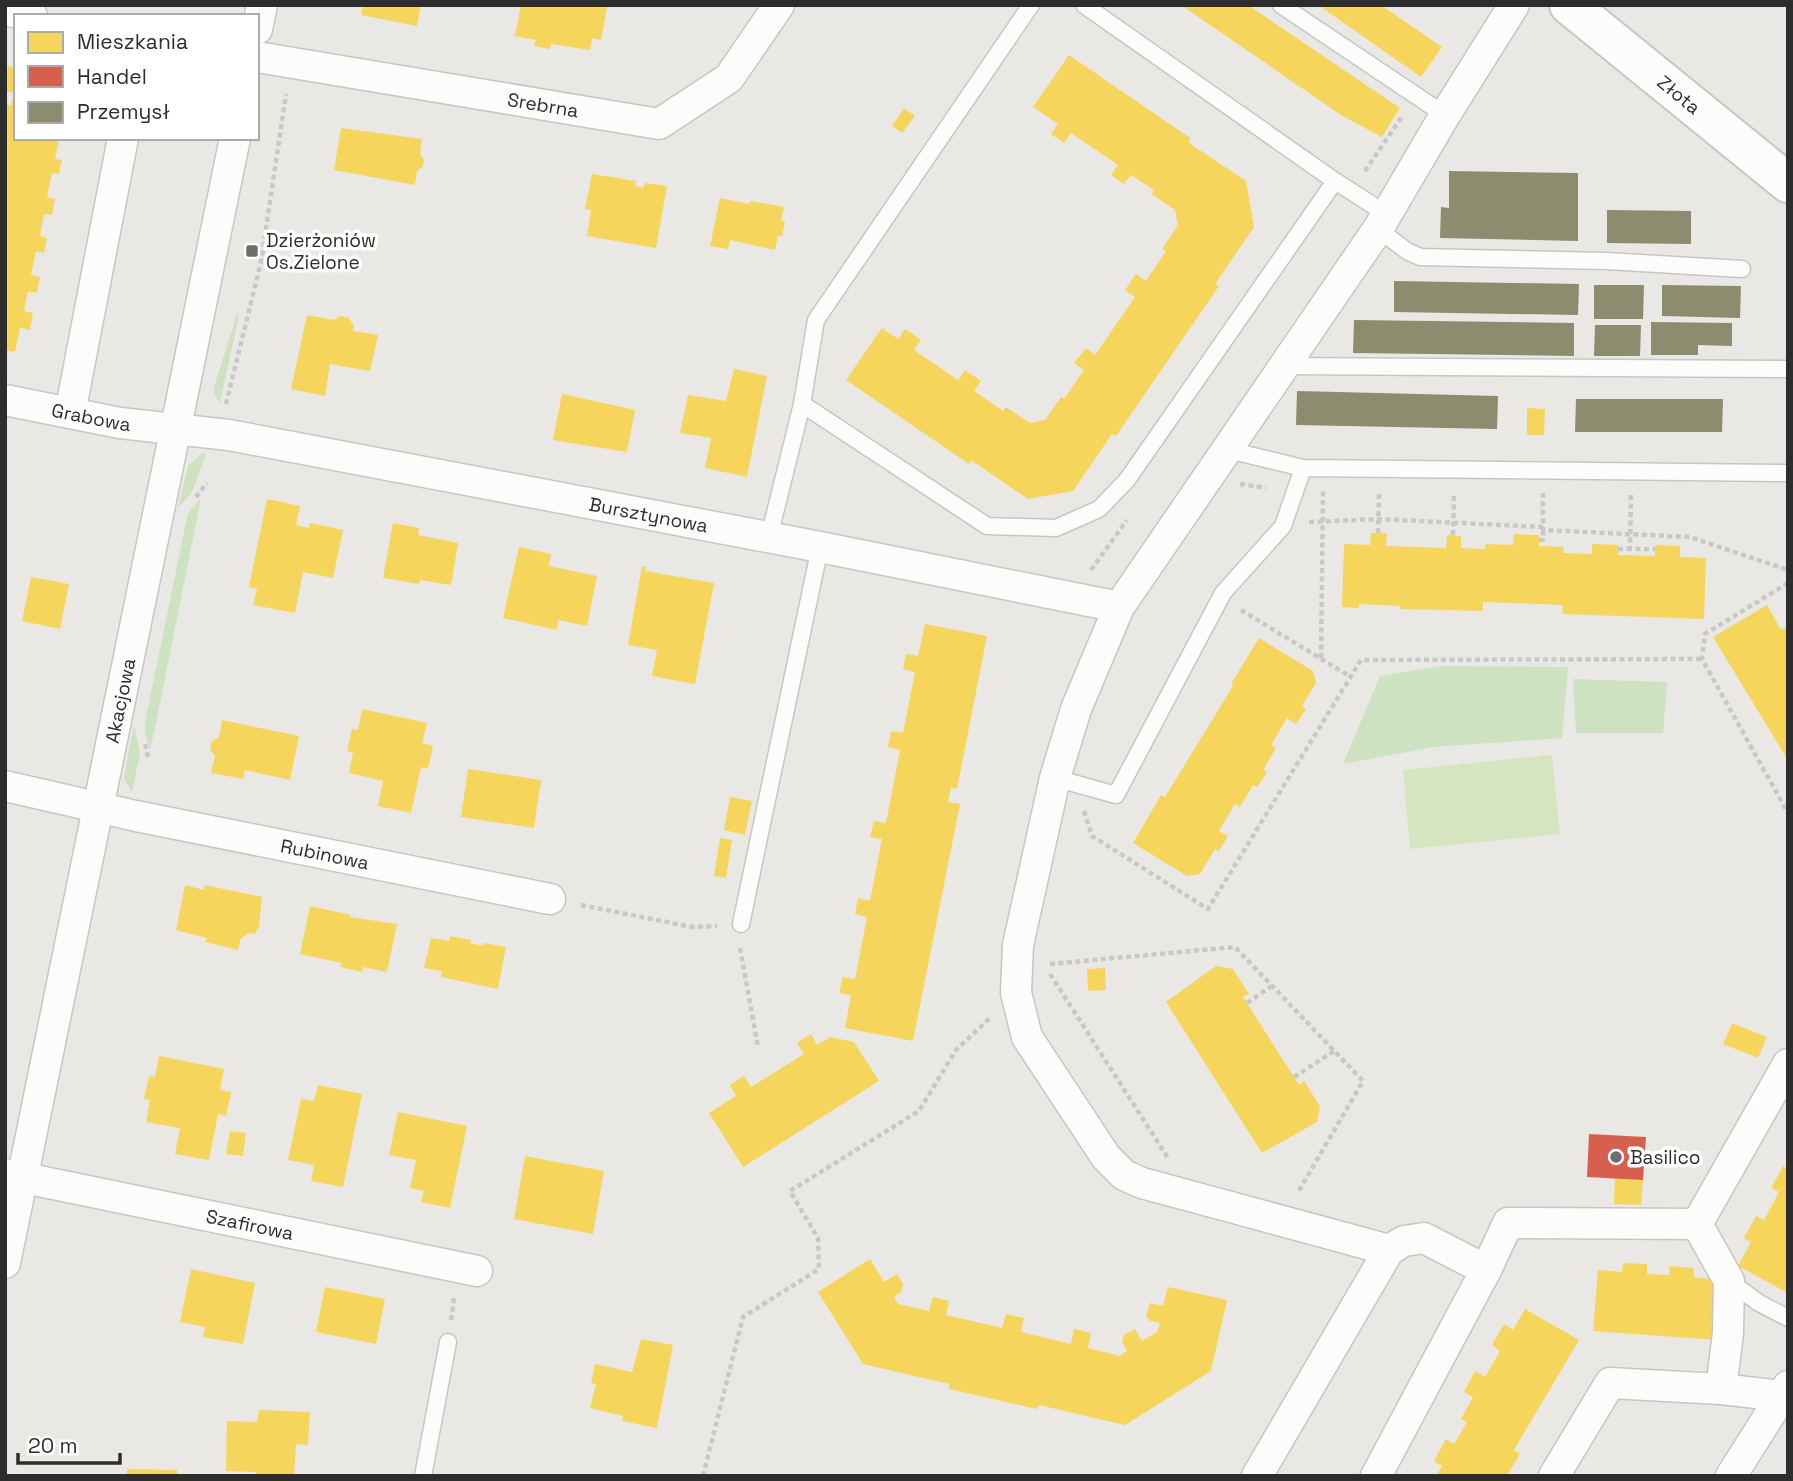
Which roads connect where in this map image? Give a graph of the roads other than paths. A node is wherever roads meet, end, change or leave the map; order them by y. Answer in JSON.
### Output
{"nodes":[{"id":1,"x":779,"y":5,"type":"edge"},
{"id":2,"x":1031,"y":5,"type":"edge"},
{"id":3,"x":1084,"y":5,"type":"edge"},
{"id":4,"x":1281,"y":5,"type":"edge"},
{"id":5,"x":1514,"y":5,"type":"edge"},
{"id":6,"x":1569,"y":5,"type":"edge"},
{"id":7,"x":5,"y":10,"type":"edge"},
{"id":8,"x":23,"y":14,"type":"edge"},
{"id":9,"x":259,"y":57,"type":"edge"},
{"id":10,"x":1445,"y":115,"type":"junction"},
{"id":11,"x":123,"y":140,"type":"edge"},
{"id":12,"x":235,"y":140,"type":"edge"},
{"id":13,"x":1335,"y":181,"type":"junction"},
{"id":14,"x":1788,"y":183,"type":"edge"},
{"id":15,"x":1383,"y":222,"type":"junction"},
{"id":16,"x":1742,"y":269,"type":"dead end"},
{"id":17,"x":1283,"y":366,"type":"junction"},
{"id":18,"x":1788,"y":369,"type":"edge"},
{"id":19,"x":5,"y":400,"type":"edge"},
{"id":20,"x":802,"y":404,"type":"junction"},
{"id":21,"x":70,"y":413,"type":"junction"},
{"id":22,"x":177,"y":429,"type":"junction"},
{"id":23,"x":1227,"y":450,"type":"junction"},
{"id":24,"x":1303,"y":468,"type":"junction"},
{"id":25,"x":1788,"y":473,"type":"edge"},
{"id":26,"x":769,"y":537,"type":"junction"},
{"id":27,"x":821,"y":547,"type":"junction"},
{"id":28,"x":1119,"y":607,"type":"junction"},
{"id":29,"x":1069,"y":782,"type":"junction"},
{"id":30,"x":5,"y":786,"type":"edge"},
{"id":31,"x":99,"y":807,"type":"junction"},
{"id":32,"x":550,"y":899,"type":"road end"},
{"id":33,"x":741,"y":924,"type":"road end"},
{"id":34,"x":1788,"y":1064,"type":"edge"},
{"id":35,"x":14,"y":1176,"type":"edge"},
{"id":36,"x":1697,"y":1224,"type":"junction"},
{"id":37,"x":1388,"y":1250,"type":"junction"},
{"id":38,"x":5,"y":1264,"type":"edge"},
{"id":39,"x":468,"y":1269,"type":"road end"},
{"id":40,"x":1486,"y":1270,"type":"junction"},
{"id":41,"x":1730,"y":1281,"type":"junction"},
{"id":42,"x":1788,"y":1318,"type":"edge"},
{"id":43,"x":448,"y":1342,"type":"road end"},
{"id":44,"x":1721,"y":1389,"type":"junction"},
{"id":45,"x":1785,"y":1391,"type":"edge"},
{"id":46,"x":423,"y":1476,"type":"edge"},
{"id":47,"x":1257,"y":1476,"type":"edge"},
{"id":48,"x":1376,"y":1476,"type":"edge"},
{"id":49,"x":1554,"y":1476,"type":"edge"},
{"id":50,"x":1731,"y":1476,"type":"edge"}],
"edges":[{"from":1,"to":9,"type":"street","name":"Srebrna"},
{"from":2,"to":20,"type":"lane"},
{"from":3,"to":13,"type":"lane"},
{"from":4,"to":10,"type":"lane"},
{"from":5,"to":10,"type":"street"},
{"from":6,"to":14,"type":"street","name":"Złota"},
{"from":7,"to":8,"type":"street"},
{"from":10,"to":15,"type":"street"},
{"from":11,"to":21,"type":"street"},
{"from":12,"to":22,"type":"street","name":"Akacjowa"},
{"from":13,"to":15,"type":"lane"},
{"from":13,"to":20,"type":"lane"},
{"from":15,"to":16,"type":"lane"},
{"from":15,"to":17,"type":"street"},
{"from":17,"to":18,"type":"lane"},
{"from":17,"to":23,"type":"street"},
{"from":19,"to":21,"type":"street","name":"Grabowa"},
{"from":20,"to":26,"type":"lane"},
{"from":21,"to":22,"type":"street","name":"Grabowa"},
{"from":22,"to":26,"type":"street","name":"Bursztynowa"},
{"from":22,"to":31,"type":"street","name":"Akacjowa"},
{"from":23,"to":24,"type":"lane"},
{"from":23,"to":28,"type":"street"},
{"from":24,"to":25,"type":"lane"},
{"from":24,"to":29,"type":"lane"},
{"from":26,"to":27,"type":"street","name":"Bursztynowa"},
{"from":27,"to":28,"type":"street","name":"Bursztynowa"},
{"from":27,"to":33,"type":"lane"},
{"from":28,"to":29,"type":"street"},
{"from":29,"to":37,"type":"street"},
{"from":30,"to":31,"type":"street","name":"Rubinowa"},
{"from":31,"to":32,"type":"street","name":"Rubinowa"},
{"from":31,"to":35,"type":"street","name":"Akacjowa"},
{"from":34,"to":36,"type":"street"},
{"from":35,"to":38,"type":"street","name":"Akacjowa"},
{"from":35,"to":39,"type":"street","name":"Szafirowa"},
{"from":36,"to":40,"type":"street"},
{"from":36,"to":41,"type":"street"},
{"from":37,"to":40,"type":"street"},
{"from":37,"to":47,"type":"street"},
{"from":40,"to":48,"type":"street"},
{"from":41,"to":42,"type":"lane"},
{"from":41,"to":44,"type":"street"},
{"from":43,"to":46,"type":"lane"},
{"from":44,"to":45,"type":"street"},
{"from":44,"to":49,"type":"street"},
{"from":45,"to":50,"type":"street"}]}
